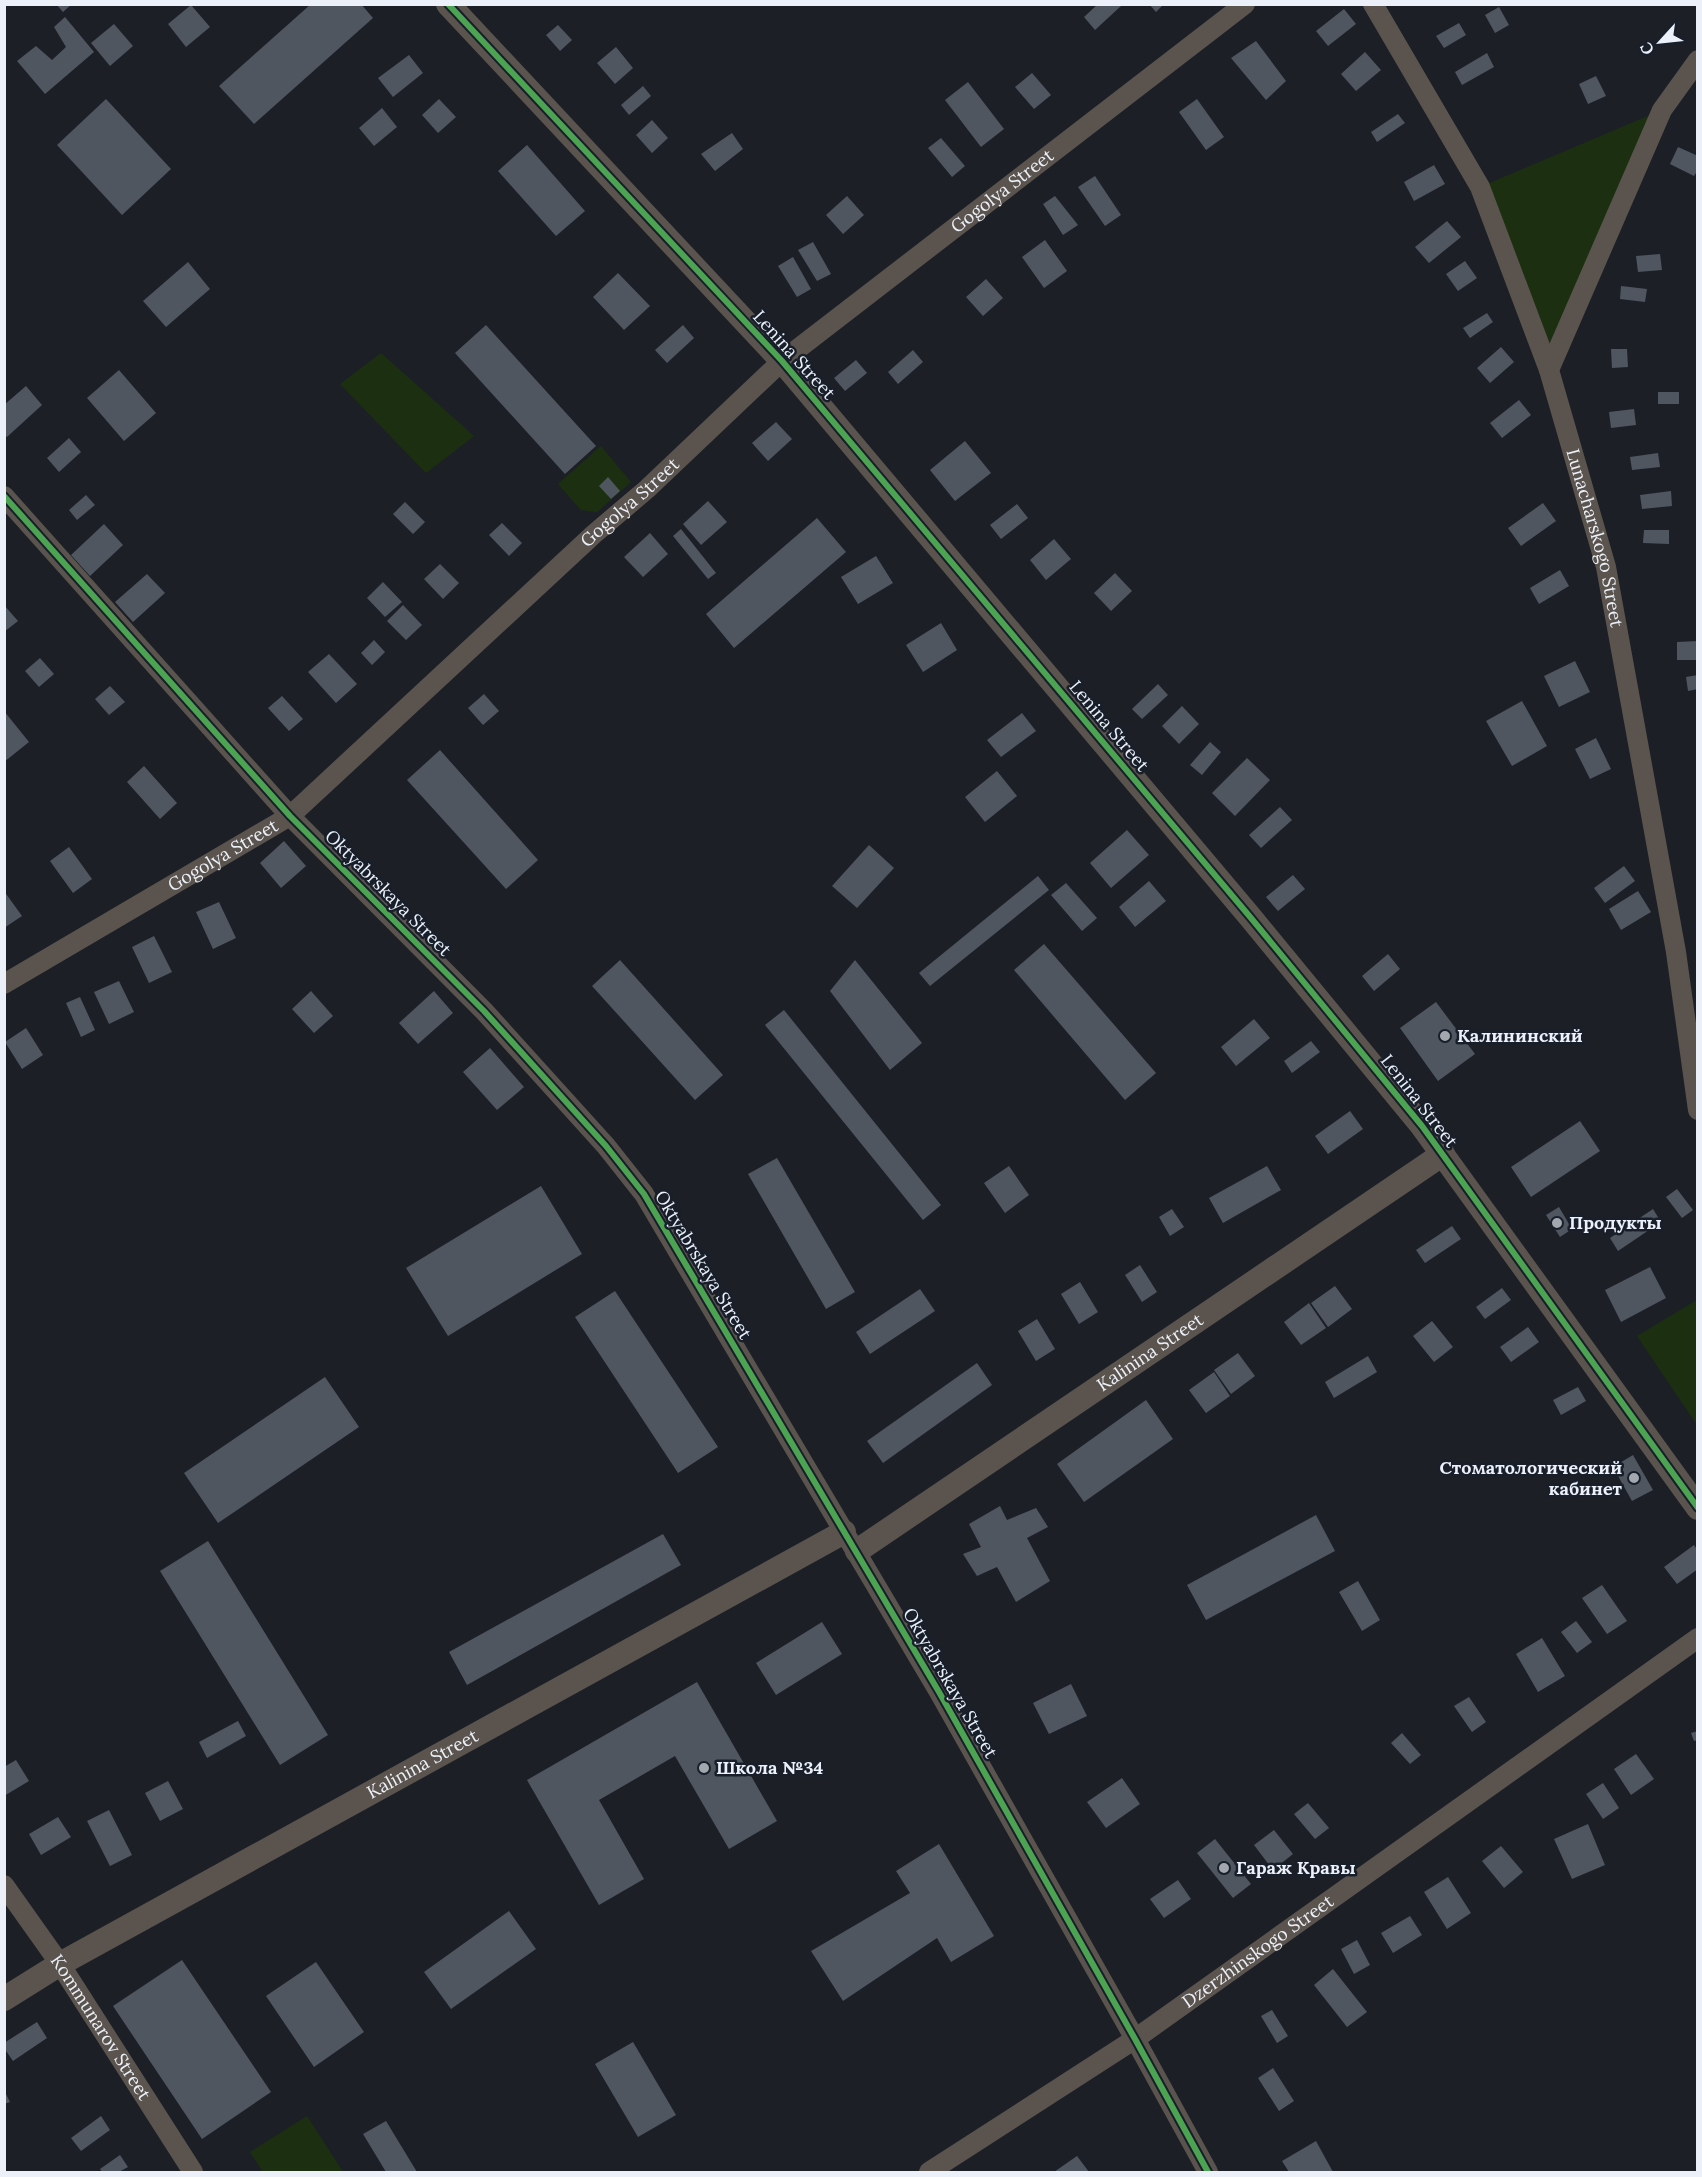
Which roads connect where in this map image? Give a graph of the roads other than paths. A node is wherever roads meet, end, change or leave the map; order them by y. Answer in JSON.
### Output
{"nodes":[{"id":1,"x":448,"y":4,"type":"edge"},
{"id":2,"x":1245,"y":4,"type":"edge"},
{"id":3,"x":1373,"y":4,"type":"edge"},
{"id":4,"x":1698,"y":60,"type":"edge"},
{"id":5,"x":782,"y":361,"type":"junction"},
{"id":6,"x":1549,"y":370,"type":"junction"},
{"id":7,"x":4,"y":496,"type":"edge"},
{"id":8,"x":290,"y":816,"type":"junction"},
{"id":9,"x":4,"y":984,"type":"edge"},
{"id":10,"x":1698,"y":1110,"type":"edge"},
{"id":11,"x":1443,"y":1154,"type":"junction"},
{"id":12,"x":1698,"y":1508,"type":"edge"},
{"id":13,"x":850,"y":1542,"type":"junction"},
{"id":14,"x":1698,"y":1638,"type":"edge"},
{"id":15,"x":4,"y":1886,"type":"edge"},
{"id":16,"x":60,"y":1964,"type":"junction"},
{"id":17,"x":4,"y":2000,"type":"edge"},
{"id":18,"x":1135,"y":2039,"type":"junction"},
{"id":19,"x":193,"y":2172,"type":"edge"},
{"id":20,"x":929,"y":2172,"type":"edge"},
{"id":21,"x":1208,"y":2172,"type":"edge"}],
"edges":[{"from":1,"to":5,"type":"street","name":"Lenina Street"},
{"from":2,"to":5,"type":"street","name":"Gogolya Street"},
{"from":3,"to":6,"type":"street","name":"Lunacharskogo Street"},
{"from":4,"to":6,"type":"street"},
{"from":5,"to":8,"type":"street","name":"Gogolya Street"},
{"from":5,"to":11,"type":"street","name":"Lenina Street"},
{"from":6,"to":10,"type":"street","name":"Lunacharskogo Street"},
{"from":7,"to":8,"type":"street","name":"Oktyabrskaya Street"},
{"from":8,"to":9,"type":"street","name":"Gogolya Street"},
{"from":8,"to":13,"type":"street","name":"Oktyabrskaya Street"},
{"from":11,"to":12,"type":"street","name":"Lenina Street"},
{"from":11,"to":13,"type":"street","name":"Kalinina Street"},
{"from":13,"to":16,"type":"street","name":"Kalinina Street"},
{"from":13,"to":18,"type":"street","name":"Oktyabrskaya Street"},
{"from":14,"to":18,"type":"street","name":"Dzerzhinskogo Street"},
{"from":15,"to":16,"type":"street","name":"Kommunarov Street"},
{"from":16,"to":17,"type":"street","name":"Kalinina Street"},
{"from":16,"to":19,"type":"street","name":"Kommunarov Street"},
{"from":18,"to":20,"type":"street","name":"Dzerzhinskogo Street"},
{"from":18,"to":21,"type":"street","name":"Oktyabrskaya Street"}]}
